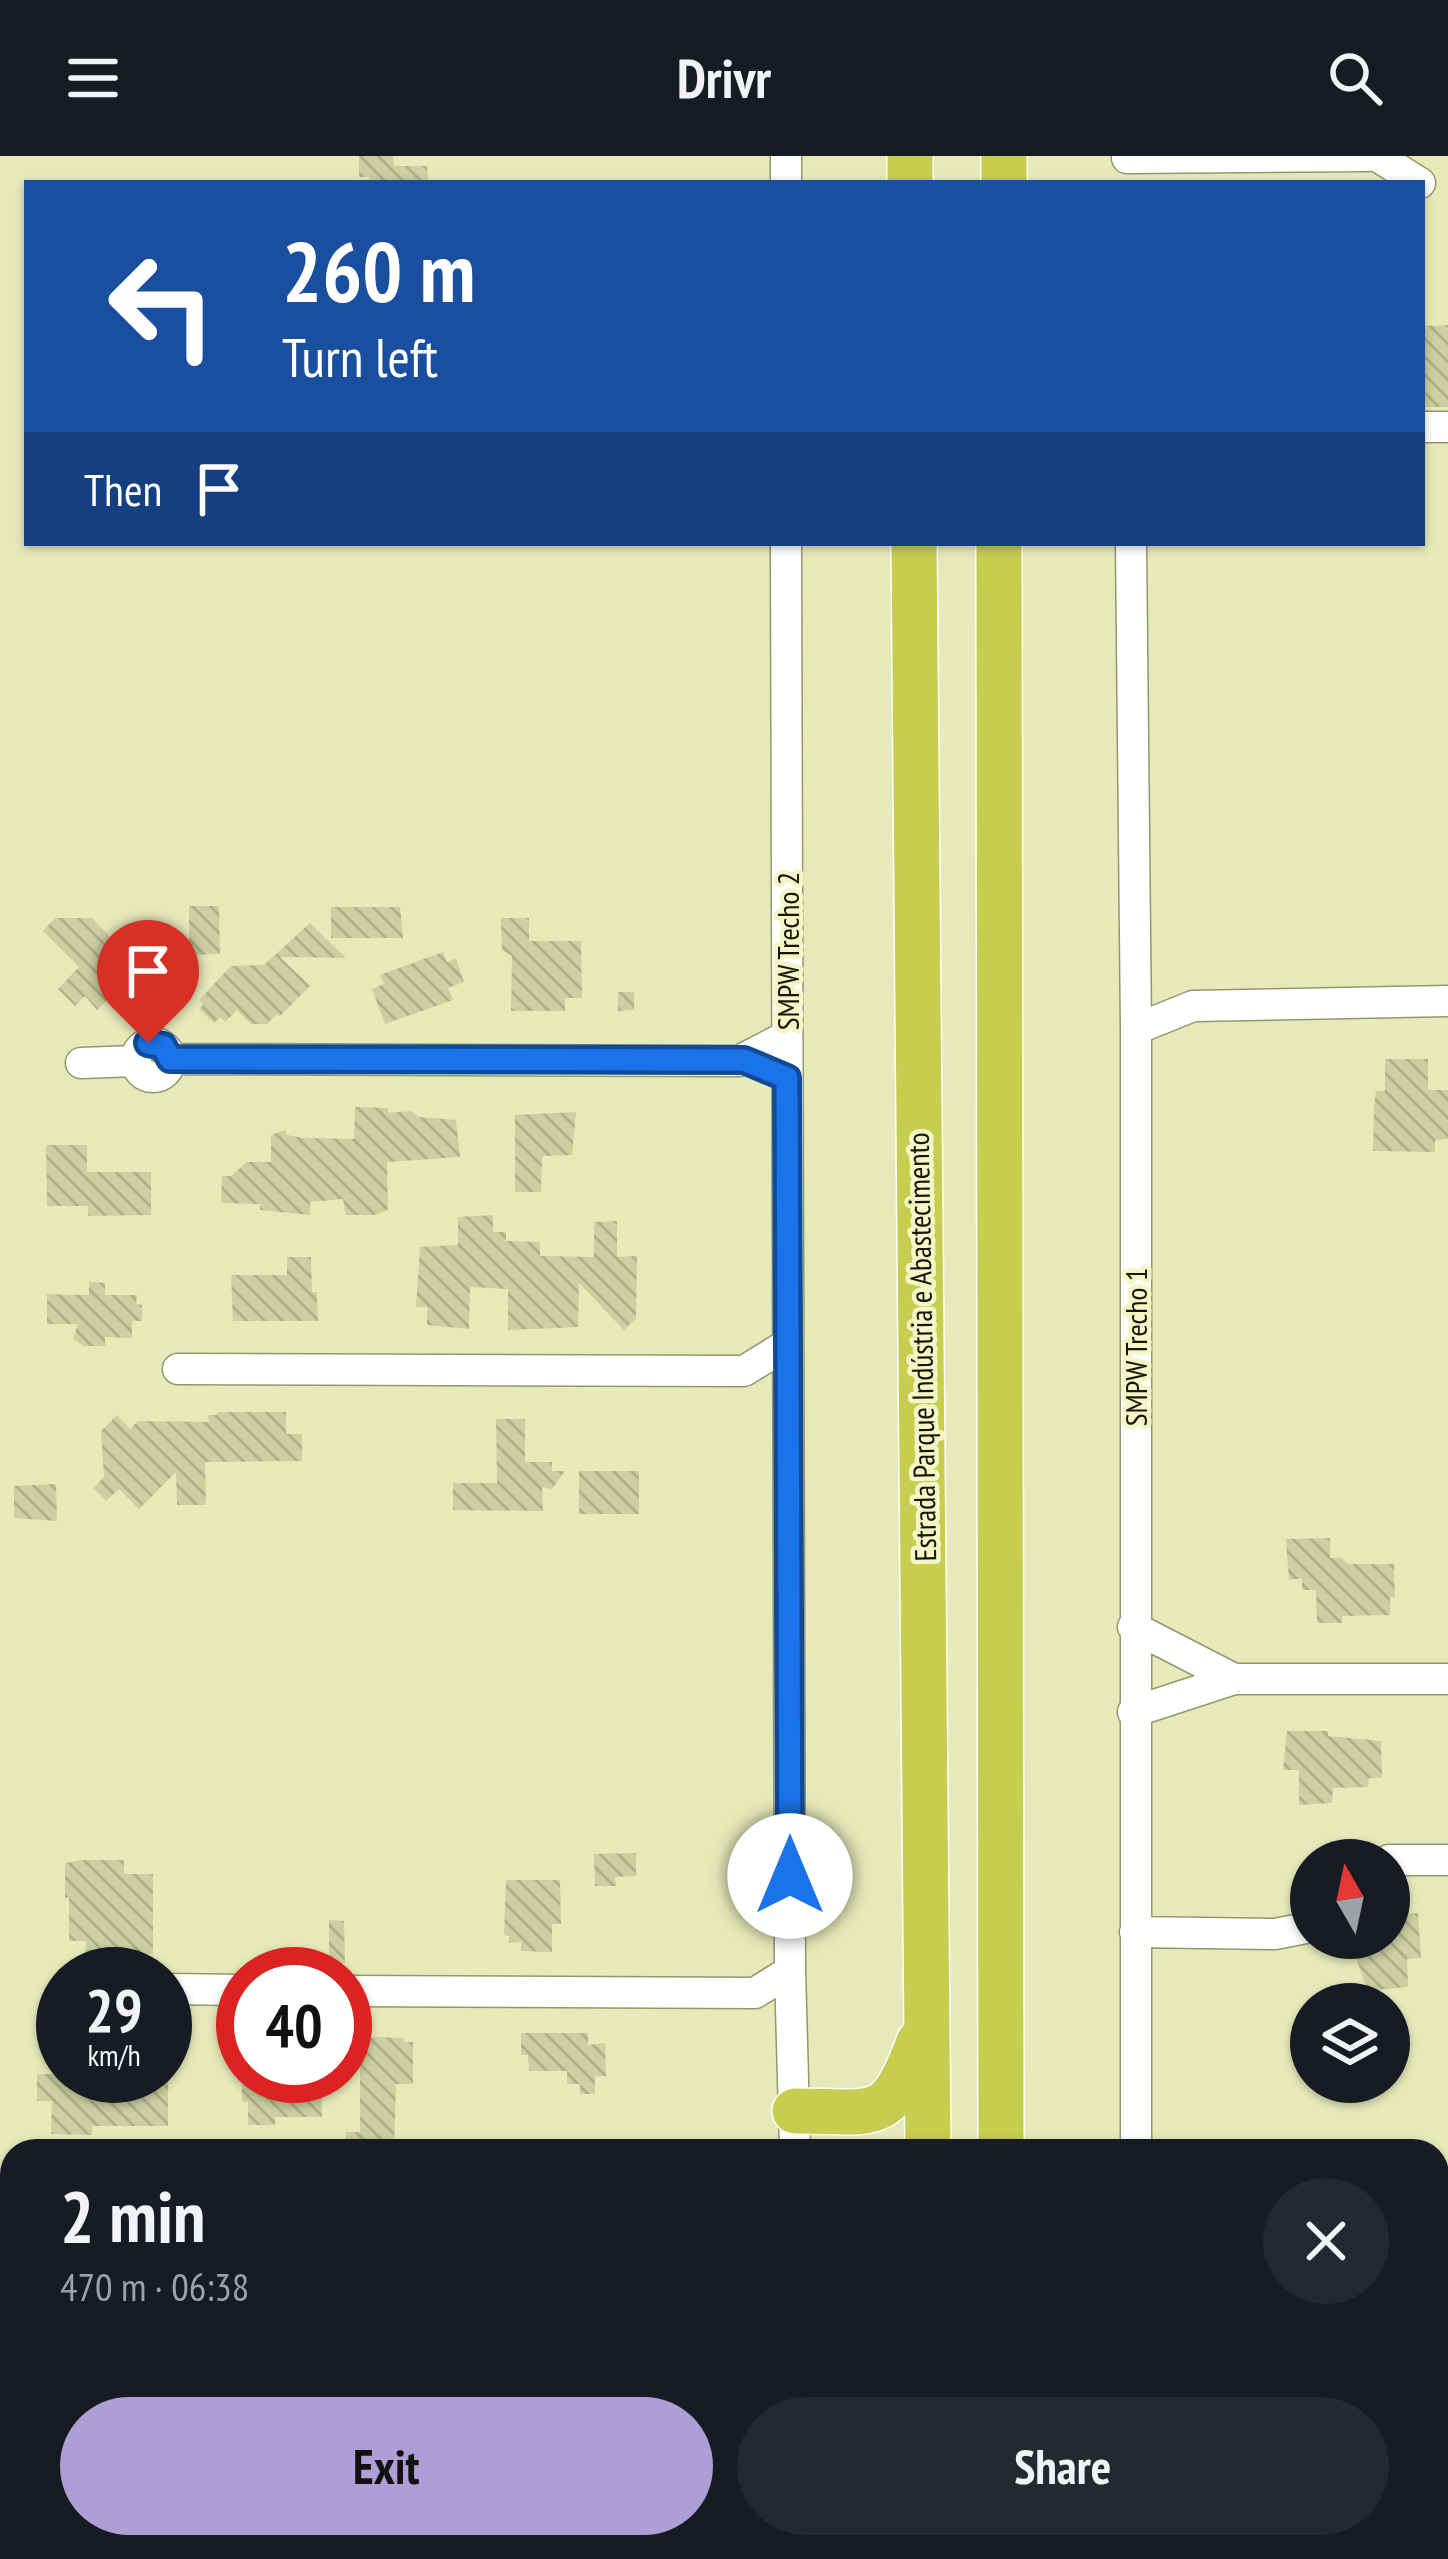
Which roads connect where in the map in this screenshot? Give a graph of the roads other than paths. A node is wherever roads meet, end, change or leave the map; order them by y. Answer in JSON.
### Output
{"nodes":[{"id":1,"x":1373,"y":156,"type":"edge"},
{"id":2,"x":1127,"y":157,"type":"edge"},
{"id":3,"x":1416,"y":180,"type":"edge"},
{"id":4,"x":786,"y":546,"type":"edge"},
{"id":5,"x":914,"y":546,"type":"edge"},
{"id":6,"x":998,"y":546,"type":"edge"},
{"id":7,"x":1131,"y":546,"type":"edge"},
{"id":8,"x":1135,"y":984,"type":"junction"},
{"id":9,"x":1448,"y":1001,"type":"edge"},
{"id":10,"x":1192,"y":1006,"type":"junction"},
{"id":11,"x":1136,"y":1028,"type":"junction"},
{"id":12,"x":787,"y":1036,"type":"junction"},
{"id":13,"x":744,"y":1060,"type":"junction"},
{"id":14,"x":81,"y":1063,"type":"dead end"},
{"id":15,"x":787,"y":1078,"type":"junction"},
{"id":16,"x":788,"y":1344,"type":"junction"},
{"id":17,"x":178,"y":1369,"type":"dead end"},
{"id":18,"x":745,"y":1371,"type":"junction"},
{"id":19,"x":788,"y":1396,"type":"junction"},
{"id":20,"x":1133,"y":1627,"type":"junction"},
{"id":21,"x":1234,"y":1679,"type":"junction"},
{"id":22,"x":1448,"y":1679,"type":"edge"},
{"id":23,"x":1133,"y":1712,"type":"junction"},
{"id":24,"x":1410,"y":1860,"type":"edge"},
{"id":25,"x":1448,"y":1860,"type":"edge"},
{"id":26,"x":1290,"y":1931,"type":"edge"},
{"id":27,"x":1136,"y":1932,"type":"junction"},
{"id":28,"x":790,"y":1972,"type":"junction"},
{"id":29,"x":372,"y":1990,"type":"edge"},
{"id":30,"x":755,"y":1994,"type":"junction"},
{"id":31,"x":928,"y":2017,"type":"junction"},
{"id":32,"x":792,"y":2020,"type":"junction"},
{"id":33,"x":795,"y":2130,"type":"edge"},
{"id":34,"x":890,"y":2139,"type":"edge"},
{"id":35,"x":928,"y":2139,"type":"edge"},
{"id":36,"x":1001,"y":2139,"type":"edge"},
{"id":37,"x":1136,"y":2139,"type":"edge"}],
"edges":[{"from":1,"to":2,"type":"street"},
{"from":1,"to":3,"type":"street"},
{"from":4,"to":12,"type":"street","name":"SMPW Trecho 2"},
{"from":5,"to":31,"type":"highway","name":"Estrada Parque Indústria e Abastecimento"},
{"from":6,"to":36,"type":"highway"},
{"from":7,"to":8,"type":"street","name":"SMPW Trecho 1"},
{"from":8,"to":10,"type":"street"},
{"from":8,"to":11,"type":"street","name":"SMPW Trecho 1"},
{"from":9,"to":10,"type":"street"},
{"from":10,"to":11,"type":"street"},
{"from":11,"to":20,"type":"street","name":"SMPW Trecho 1"},
{"from":12,"to":13,"type":"street"},
{"from":12,"to":15,"type":"street","name":"SMPW Trecho 2"},
{"from":13,"to":14,"type":"street"},
{"from":13,"to":15,"type":"street"},
{"from":15,"to":16,"type":"street","name":"SMPW Trecho 2"},
{"from":16,"to":18,"type":"street"},
{"from":16,"to":19,"type":"street","name":"SMPW Trecho 2"},
{"from":17,"to":18,"type":"street"},
{"from":18,"to":19,"type":"street"},
{"from":19,"to":28,"type":"street","name":"SMPW Trecho 2"},
{"from":20,"to":21,"type":"street"},
{"from":20,"to":23,"type":"street","name":"SMPW Trecho 1"},
{"from":21,"to":22,"type":"street"},
{"from":21,"to":23,"type":"street"},
{"from":23,"to":27,"type":"street","name":"SMPW Trecho 1"},
{"from":24,"to":25,"type":"street"},
{"from":26,"to":27,"type":"street"},
{"from":27,"to":37,"type":"street","name":"SMPW Trecho 1"},
{"from":28,"to":30,"type":"street"},
{"from":28,"to":32,"type":"street","name":"SMPW Trecho 2"},
{"from":29,"to":30,"type":"street"},
{"from":30,"to":32,"type":"street"},
{"from":31,"to":33,"type":"highway"},
{"from":31,"to":35,"type":"highway","name":"Estrada Parque Indústria e Abastecimento"},
{"from":32,"to":33,"type":"street","name":"SMPW Trecho 2"},
{"from":33,"to":34,"type":"highway"}]}
